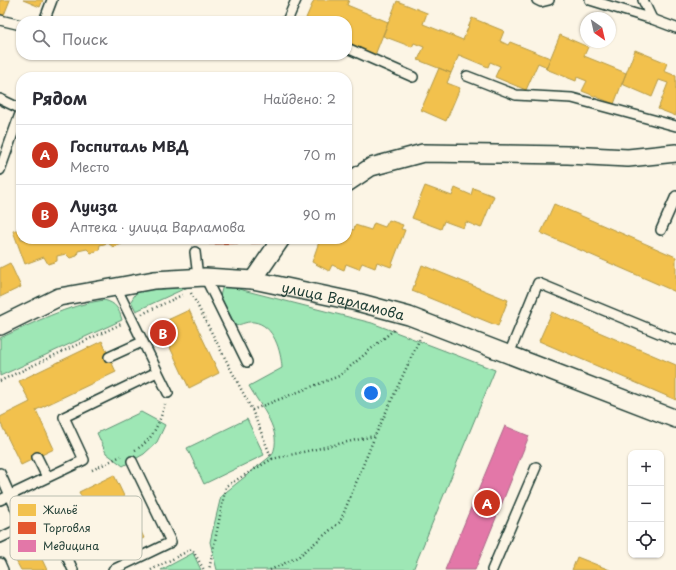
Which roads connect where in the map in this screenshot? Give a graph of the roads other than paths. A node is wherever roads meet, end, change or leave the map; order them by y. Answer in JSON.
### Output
{"nodes":[{"id":1,"x":52,"y":0,"type":"edge"},
{"id":2,"x":296,"y":0,"type":"edge"},
{"id":3,"x":537,"y":0,"type":"edge"},
{"id":4,"x":549,"y":0,"type":"edge"},
{"id":5,"x":590,"y":0,"type":"edge"},
{"id":6,"x":643,"y":0,"type":"edge"},
{"id":7,"x":46,"y":16,"type":"edge"},
{"id":8,"x":289,"y":16,"type":"edge"},
{"id":9,"x":652,"y":19,"type":"junction"},
{"id":10,"x":0,"y":20,"type":"edge"},
{"id":11,"x":16,"y":24,"type":"edge"},
{"id":12,"x":676,"y":28,"type":"edge"},
{"id":13,"x":352,"y":50,"type":"edge"},
{"id":14,"x":467,"y":76,"type":"dead end"},
{"id":15,"x":413,"y":77,"type":"dead end"},
{"id":16,"x":0,"y":99,"type":"edge"},
{"id":17,"x":16,"y":107,"type":"edge"},
{"id":18,"x":16,"y":125,"type":"edge"},
{"id":19,"x":676,"y":126,"type":"edge"},
{"id":20,"x":12,"y":137,"type":"junction"},
{"id":21,"x":16,"y":138,"type":"edge"},
{"id":22,"x":676,"y":153,"type":"edge"},
{"id":23,"x":0,"y":170,"type":"edge"},
{"id":24,"x":352,"y":180,"type":"edge"},
{"id":25,"x":676,"y":196,"type":"edge"},
{"id":26,"x":661,"y":230,"type":"dead end"},
{"id":27,"x":278,"y":244,"type":"edge"},
{"id":28,"x":195,"y":252,"type":"dead end"},
{"id":29,"x":253,"y":280,"type":"junction"},
{"id":30,"x":201,"y":283,"type":"junction"},
{"id":31,"x":116,"y":287,"type":"junction"},
{"id":32,"x":0,"y":326,"type":"edge"},
{"id":33,"x":676,"y":340,"type":"edge"},
{"id":34,"x":142,"y":342,"type":"junction"},
{"id":35,"x":509,"y":354,"type":"junction"},
{"id":36,"x":110,"y":357,"type":"dead end"},
{"id":37,"x":247,"y":362,"type":"dead end"},
{"id":38,"x":157,"y":372,"type":"junction"},
{"id":39,"x":168,"y":394,"type":"dead end"},
{"id":40,"x":676,"y":419,"type":"edge"},
{"id":41,"x":37,"y":457,"type":"dead end"},
{"id":42,"x":132,"y":461,"type":"dead end"},
{"id":43,"x":536,"y":467,"type":"dead end"},
{"id":44,"x":0,"y":473,"type":"edge"},
{"id":45,"x":47,"y":478,"type":"junction"},
{"id":46,"x":10,"y":495,"type":"junction"},
{"id":47,"x":0,"y":500,"type":"edge"},
{"id":48,"x":10,"y":533,"type":"edge"},
{"id":49,"x":0,"y":538,"type":"edge"},
{"id":50,"x":142,"y":556,"type":"edge"},
{"id":51,"x":68,"y":560,"type":"edge"},
{"id":52,"x":134,"y":560,"type":"edge"},
{"id":53,"x":0,"y":563,"type":"edge"},
{"id":54,"x":3,"y":570,"type":"edge"},
{"id":55,"x":73,"y":570,"type":"edge"},
{"id":56,"x":113,"y":570,"type":"edge"},
{"id":57,"x":492,"y":570,"type":"edge"}],
"edges":[{"from":1,"to":7,"type":"lane"},
{"from":2,"to":8,"type":"lane"},
{"from":3,"to":4,"type":"lane"},
{"from":5,"to":9,"type":"lane"},
{"from":6,"to":9,"type":"lane"},
{"from":9,"to":12,"type":"lane"},
{"from":10,"to":11,"type":"lane"},
{"from":13,"to":15,"type":"lane"},
{"from":14,"to":19,"type":"lane"},
{"from":16,"to":17,"type":"lane"},
{"from":18,"to":20,"type":"lane"},
{"from":20,"to":21,"type":"lane"},
{"from":20,"to":23,"type":"lane"},
{"from":22,"to":24,"type":"street"},
{"from":25,"to":26,"type":"lane"},
{"from":27,"to":29,"type":"street"},
{"from":28,"to":30,"type":"lane"},
{"from":29,"to":30,"type":"street","name":"улица Варламова"},
{"from":29,"to":35,"type":"street","name":"улица Варламова"},
{"from":30,"to":31,"type":"street","name":"улица Варламова"},
{"from":30,"to":37,"type":"lane"},
{"from":31,"to":32,"type":"street","name":"улица Варламова"},
{"from":31,"to":34,"type":"lane"},
{"from":33,"to":35,"type":"lane"},
{"from":34,"to":36,"type":"lane"},
{"from":34,"to":38,"type":"lane"},
{"from":35,"to":40,"type":"street","name":"улица Варламова"},
{"from":38,"to":39,"type":"lane"},
{"from":38,"to":45,"type":"lane"},
{"from":41,"to":45,"type":"lane"},
{"from":42,"to":50,"type":"lane"},
{"from":43,"to":57,"type":"lane"},
{"from":44,"to":46,"type":"lane"},
{"from":45,"to":46,"type":"lane"},
{"from":46,"to":47,"type":"lane"},
{"from":48,"to":49,"type":"lane"},
{"from":51,"to":55,"type":"lane"},
{"from":52,"to":56,"type":"lane"},
{"from":53,"to":54,"type":"lane"}]}
